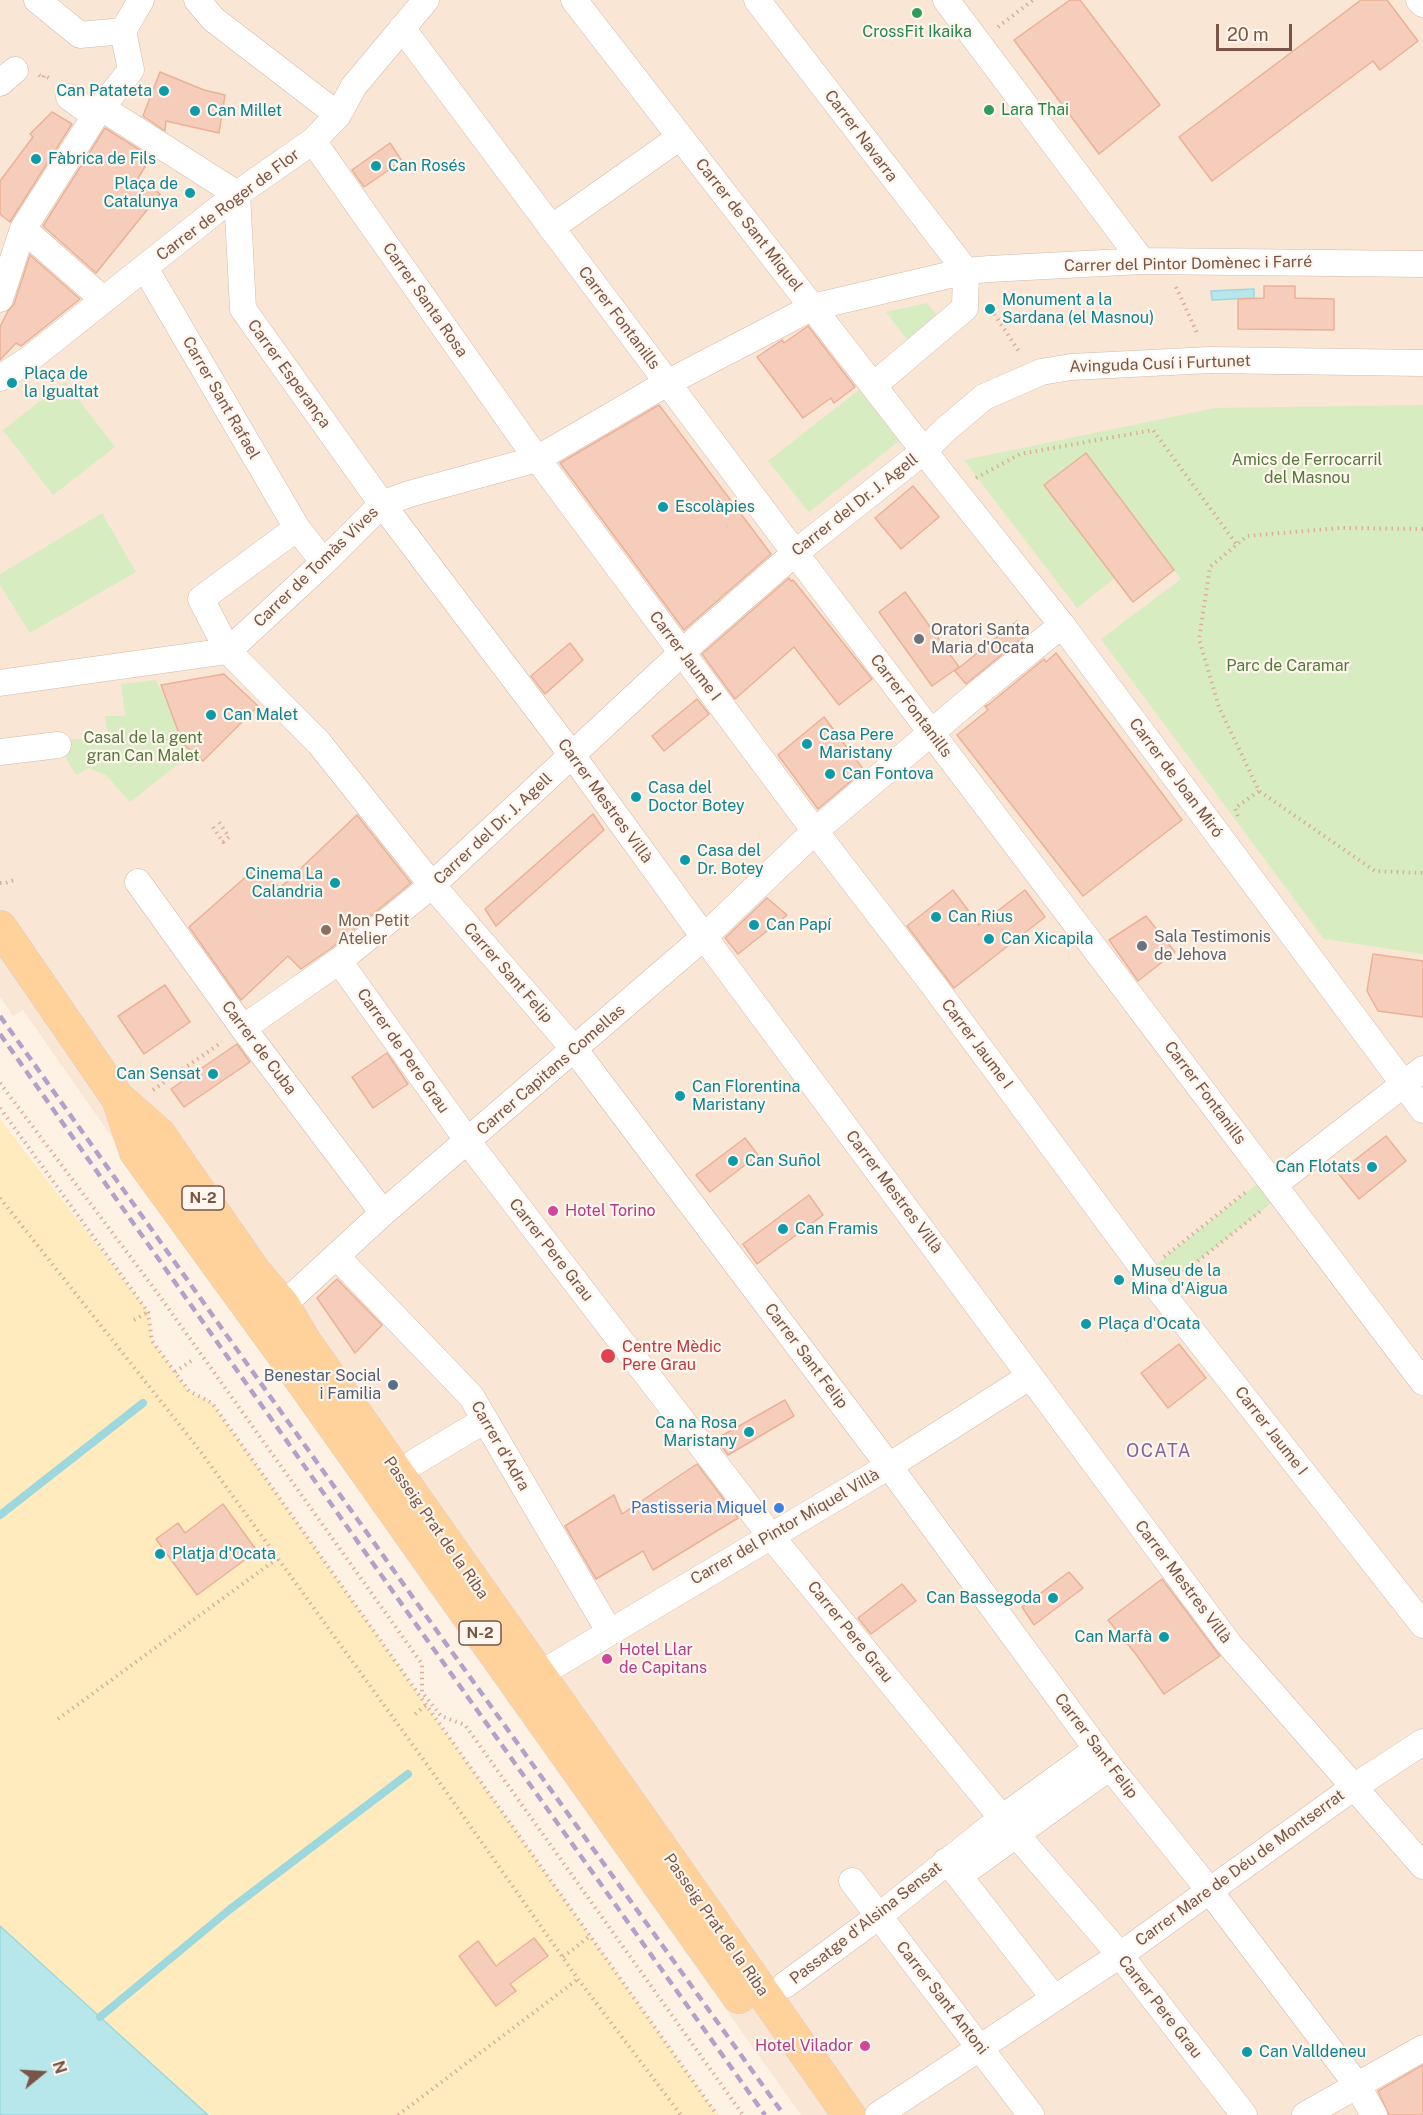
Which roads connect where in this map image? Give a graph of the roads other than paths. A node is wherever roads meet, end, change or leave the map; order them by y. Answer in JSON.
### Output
{"nodes":[{"id":1,"x":37,"y":0,"type":"edge"},
{"id":2,"x":141,"y":0,"type":"edge"},
{"id":3,"x":197,"y":0,"type":"edge"},
{"id":4,"x":426,"y":0,"type":"edge"},
{"id":5,"x":574,"y":0,"type":"edge"},
{"id":6,"x":757,"y":0,"type":"edge"},
{"id":7,"x":946,"y":0,"type":"edge"},
{"id":8,"x":1419,"y":0,"type":"edge"},
{"id":9,"x":1423,"y":4,"type":"edge"},
{"id":10,"x":402,"y":28,"type":"junction"},
{"id":11,"x":123,"y":32,"type":"junction"},
{"id":12,"x":69,"y":97,"type":"dead end"},
{"id":13,"x":99,"y":112,"type":"junction"},
{"id":14,"x":338,"y":115,"type":"junction"},
{"id":15,"x":680,"y":137,"type":"junction"},
{"id":16,"x":313,"y":141,"type":"junction"},
{"id":17,"x":237,"y":194,"type":"junction"},
{"id":18,"x":551,"y":228,"type":"junction"},
{"id":19,"x":23,"y":229,"type":"junction"},
{"id":20,"x":1153,"y":261,"type":"junction"},
{"id":21,"x":1423,"y":264,"type":"edge"},
{"id":22,"x":145,"y":268,"type":"junction"},
{"id":23,"x":966,"y":271,"type":"junction"},
{"id":24,"x":0,"y":299,"type":"edge"},
{"id":25,"x":104,"y":300,"type":"junction"},
{"id":26,"x":813,"y":307,"type":"junction"},
{"id":27,"x":1423,"y":363,"type":"edge"},
{"id":28,"x":0,"y":378,"type":"edge"},
{"id":29,"x":667,"y":383,"type":"junction"},
{"id":30,"x":874,"y":386,"type":"junction"},
{"id":31,"x":924,"y":451,"type":"junction"},
{"id":32,"x":537,"y":459,"type":"junction"},
{"id":33,"x":382,"y":504,"type":"junction"},
{"id":34,"x":297,"y":528,"type":"junction"},
{"id":35,"x":314,"y":550,"type":"dead end"},
{"id":36,"x":795,"y":553,"type":"junction"},
{"id":37,"x":1062,"y":625,"type":"junction"},
{"id":38,"x":228,"y":651,"type":"junction"},
{"id":39,"x":682,"y":651,"type":"junction"},
{"id":40,"x":0,"y":683,"type":"edge"},
{"id":41,"x":932,"y":733,"type":"junction"},
{"id":42,"x":58,"y":745,"type":"dead end"},
{"id":43,"x":0,"y":752,"type":"edge"},
{"id":44,"x":572,"y":755,"type":"junction"},
{"id":45,"x":815,"y":831,"type":"junction"},
{"id":46,"x":138,"y":882,"type":"dead end"},
{"id":47,"x":432,"y":885,"type":"junction"},
{"id":48,"x":0,"y":927,"type":"edge"},
{"id":49,"x":704,"y":937,"type":"junction"},
{"id":50,"x":339,"y":961,"type":"junction"},
{"id":51,"x":243,"y":1028,"type":"junction"},
{"id":52,"x":575,"y":1050,"type":"junction"},
{"id":53,"x":1413,"y":1076,"type":"edge"},
{"id":54,"x":117,"y":1097,"type":"junction"},
{"id":55,"x":1423,"y":1110,"type":"edge"},
{"id":56,"x":468,"y":1141,"type":"junction"},
{"id":57,"x":136,"y":1152,"type":"junction"},
{"id":58,"x":1275,"y":1184,"type":"junction"},
{"id":59,"x":383,"y":1213,"type":"junction"},
{"id":60,"x":336,"y":1257,"type":"junction"},
{"id":61,"x":283,"y":1305,"type":"junction"},
{"id":62,"x":1029,"y":1377,"type":"junction"},
{"id":63,"x":1423,"y":1382,"type":"edge"},
{"id":64,"x":485,"y":1420,"type":"junction"},
{"id":65,"x":415,"y":1462,"type":"dead end"},
{"id":66,"x":889,"y":1466,"type":"junction"},
{"id":67,"x":770,"y":1535,"type":"junction"},
{"id":68,"x":1423,"y":1625,"type":"edge"},
{"id":69,"x":609,"y":1631,"type":"junction"},
{"id":70,"x":540,"y":1674,"type":"junction"},
{"id":71,"x":1423,"y":1742,"type":"edge"},
{"id":72,"x":1104,"y":1758,"type":"junction"},
{"id":73,"x":1354,"y":1787,"type":"junction"},
{"id":74,"x":1010,"y":1826,"type":"junction"},
{"id":75,"x":1423,"y":1866,"type":"edge"},
{"id":76,"x":953,"y":1868,"type":"junction"},
{"id":77,"x":852,"y":1881,"type":"dead end"},
{"id":78,"x":1209,"y":1890,"type":"junction"},
{"id":79,"x":879,"y":1916,"type":"junction"},
{"id":80,"x":1120,"y":1954,"type":"junction"},
{"id":81,"x":785,"y":1985,"type":"dead end"},
{"id":82,"x":1054,"y":1998,"type":"junction"},
{"id":83,"x":980,"y":2047,"type":"junction"},
{"id":84,"x":1423,"y":2048,"type":"edge"},
{"id":85,"x":1357,"y":2085,"type":"junction"},
{"id":86,"x":822,"y":2115,"type":"edge"},
{"id":87,"x":849,"y":2115,"type":"edge"},
{"id":88,"x":879,"y":2115,"type":"edge"},
{"id":89,"x":1031,"y":2115,"type":"edge"},
{"id":90,"x":1244,"y":2115,"type":"edge"},
{"id":91,"x":1305,"y":2115,"type":"edge"},
{"id":92,"x":1374,"y":2115,"type":"edge"}],
"edges":[{"from":1,"to":11,"type":"street"},
{"from":2,"to":11,"type":"street"},
{"from":3,"to":14,"type":"street"},
{"from":4,"to":10,"type":"street","name":"Carrer de Roger de Flor"},
{"from":5,"to":15,"type":"street","name":"Carrer de Sant Miquel"},
{"from":6,"to":23,"type":"street","name":"Carrer Navarra"},
{"from":7,"to":20,"type":"street"},
{"from":8,"to":9,"type":"street"},
{"from":10,"to":14,"type":"street","name":"Carrer de Roger de Flor"},
{"from":10,"to":18,"type":"street","name":"Carrer Fontanills"},
{"from":11,"to":13,"type":"street"},
{"from":12,"to":13,"type":"street"},
{"from":13,"to":17,"type":"street"},
{"from":13,"to":19,"type":"street"},
{"from":14,"to":16,"type":"street","name":"Carrer de Roger de Flor"},
{"from":15,"to":18,"type":"street"},
{"from":15,"to":26,"type":"street","name":"Carrer de Sant Miquel"},
{"from":16,"to":17,"type":"street","name":"Carrer de Roger de Flor"},
{"from":16,"to":32,"type":"street","name":"Carrer Santa Rosa"},
{"from":17,"to":22,"type":"street","name":"Carrer de Roger de Flor"},
{"from":17,"to":33,"type":"street","name":"Carrer Esperança"},
{"from":18,"to":29,"type":"street","name":"Carrer Fontanills"},
{"from":19,"to":24,"type":"street"},
{"from":19,"to":25,"type":"street"},
{"from":20,"to":21,"type":"street","name":"Carrer del Pintor Domènec i Farré"},
{"from":20,"to":23,"type":"street","name":"Carrer del Pintor Domènec i Farré"},
{"from":22,"to":25,"type":"street","name":"Carrer de Roger de Flor"},
{"from":22,"to":34,"type":"street","name":"Carrer Sant Rafael"},
{"from":23,"to":26,"type":"street","name":"Carrer del Pintor Domènec i Farré"},
{"from":23,"to":30,"type":"street"},
{"from":25,"to":28,"type":"street","name":"Carrer de Roger de Flor"},
{"from":26,"to":29,"type":"street","name":"Carrer de Tomàs Vives"},
{"from":26,"to":30,"type":"street","name":"Carrer de Sant Miquel"},
{"from":27,"to":31,"type":"street","name":"Avinguda Cusí i Furtunet"},
{"from":29,"to":32,"type":"street","name":"Carrer de Tomàs Vives"},
{"from":29,"to":36,"type":"street","name":"Carrer Fontanills"},
{"from":30,"to":31,"type":"street","name":"Carrer de Sant Miquel"},
{"from":31,"to":36,"type":"street","name":"Carrer del Dr. J. Agell"},
{"from":31,"to":37,"type":"street","name":"Carrer de Joan Miró"},
{"from":32,"to":33,"type":"street","name":"Carrer de Tomàs Vives"},
{"from":32,"to":39,"type":"street","name":"Carrer Jaume I"},
{"from":33,"to":38,"type":"street","name":"Carrer de Tomàs Vives"},
{"from":33,"to":44,"type":"street","name":"Carrer Mestres Villà"},
{"from":34,"to":35,"type":"street","name":"Carrer Sant Rafael"},
{"from":34,"to":38,"type":"street"},
{"from":36,"to":39,"type":"street","name":"Carrer del Dr. J. Agell"},
{"from":36,"to":41,"type":"street","name":"Carrer Fontanills"},
{"from":37,"to":41,"type":"street","name":"Carrer Capitans Comellas"},
{"from":37,"to":53,"type":"street","name":"Carrer de Joan Miró"},
{"from":38,"to":40,"type":"street"},
{"from":38,"to":47,"type":"street","name":"Carrer Sant Felip"},
{"from":39,"to":44,"type":"street","name":"Carrer del Dr. J. Agell"},
{"from":39,"to":45,"type":"street","name":"Carrer Jaume I"},
{"from":41,"to":45,"type":"street","name":"Carrer Capitans Comellas"},
{"from":41,"to":58,"type":"street","name":"Carrer Fontanills"},
{"from":42,"to":43,"type":"street"},
{"from":44,"to":47,"type":"street","name":"Carrer del Dr. J. Agell"},
{"from":44,"to":49,"type":"street","name":"Carrer Mestres Villà"},
{"from":45,"to":49,"type":"street","name":"Carrer Capitans Comellas"},
{"from":45,"to":68,"type":"street","name":"Carrer Jaume I"},
{"from":46,"to":51,"type":"street","name":"Carrer de Cuba"},
{"from":47,"to":50,"type":"street","name":"Carrer del Dr. J. Agell"},
{"from":47,"to":52,"type":"street","name":"Carrer Sant Felip"},
{"from":48,"to":54,"type":"main road","number":"N-2"},
{"from":49,"to":52,"type":"street","name":"Carrer Capitans Comellas"},
{"from":49,"to":62,"type":"street","name":"Carrer Mestres Villà"},
{"from":50,"to":51,"type":"street","name":"Carrer del Dr. J. Agell"},
{"from":50,"to":56,"type":"street","name":"Carrer de Pere Grau"},
{"from":51,"to":59,"type":"street","name":"Carrer de Cuba"},
{"from":52,"to":56,"type":"street","name":"Carrer Capitans Comellas"},
{"from":52,"to":66,"type":"street","name":"Carrer Sant Felip"},
{"from":53,"to":55,"type":"street","name":"Carrer de Joan Miró"},
{"from":53,"to":58,"type":"street"},
{"from":54,"to":57,"type":"main road","number":"N-2"},
{"from":54,"to":61,"type":"main road","name":"Passeig Prat de la Riba","number":"N-2"},
{"from":56,"to":59,"type":"street","name":"Carrer Capitans Comellas"},
{"from":56,"to":67,"type":"street","name":"Carrer Pere Grau"},
{"from":57,"to":61,"type":"main road","number":"N-2"},
{"from":57,"to":86,"type":"main road","number":"N-2"},
{"from":58,"to":63,"type":"street","name":"Carrer Fontanills"},
{"from":59,"to":60,"type":"street","name":"Carrer Capitans Comellas"},
{"from":60,"to":61,"type":"street","name":"Carrer Capitans Comellas"},
{"from":60,"to":64,"type":"street","name":"Carrer d'Adra"},
{"from":61,"to":70,"type":"main road","name":"Passeig Prat de la Riba","number":"N-2"},
{"from":62,"to":66,"type":"street","name":"Carrer del Pintor Miquel Villà"},
{"from":62,"to":73,"type":"street","name":"Carrer Mestres Villà"},
{"from":64,"to":65,"type":"street"},
{"from":64,"to":69,"type":"street","name":"Carrer d'Adra"},
{"from":66,"to":67,"type":"street","name":"Carrer del Pintor Miquel Villà"},
{"from":66,"to":72,"type":"street","name":"Carrer Sant Felip"},
{"from":67,"to":69,"type":"street","name":"Carrer del Pintor Miquel Villà"},
{"from":67,"to":74,"type":"street","name":"Carrer Pere Grau"},
{"from":69,"to":70,"type":"street","name":"Carrer del Pintor Miquel Villà"},
{"from":70,"to":87,"type":"main road","name":"Passeig Prat de la Riba","number":"N-2"},
{"from":71,"to":73,"type":"street","name":"Carrer Mare de Déu de Montserrat"},
{"from":72,"to":74,"type":"street","name":"Passatge d'Alsina Sensat"},
{"from":72,"to":78,"type":"street","name":"Carrer Sant Felip"},
{"from":73,"to":75,"type":"street","name":"Carrer Mestres Villà"},
{"from":73,"to":78,"type":"street","name":"Carrer Mare de Déu de Montserrat"},
{"from":74,"to":76,"type":"street","name":"Passatge d'Alsina Sensat"},
{"from":74,"to":80,"type":"street","name":"Carrer Pere Grau"},
{"from":76,"to":79,"type":"street","name":"Passatge d'Alsina Sensat"},
{"from":76,"to":82,"type":"street"},
{"from":77,"to":79,"type":"street","name":"Carrer Sant Antoni"},
{"from":78,"to":80,"type":"street","name":"Carrer Mare de Déu de Montserrat"},
{"from":78,"to":85,"type":"street","name":"Carrer Sant Felip"},
{"from":79,"to":81,"type":"street","name":"Passatge d'Alsina Sensat"},
{"from":79,"to":83,"type":"street","name":"Carrer Sant Antoni"},
{"from":80,"to":82,"type":"street","name":"Carrer Mare de Déu de Montserrat"},
{"from":80,"to":90,"type":"street","name":"Carrer Pere Grau"},
{"from":82,"to":83,"type":"street","name":"Carrer Mare de Déu de Montserrat"},
{"from":83,"to":88,"type":"street","name":"Carrer Mare de Déu de Montserrat"},
{"from":83,"to":89,"type":"street","name":"Carrer Sant Antoni"},
{"from":84,"to":85,"type":"street"},
{"from":85,"to":91,"type":"street"},
{"from":85,"to":92,"type":"street","name":"Carrer Sant Felip"}]}
